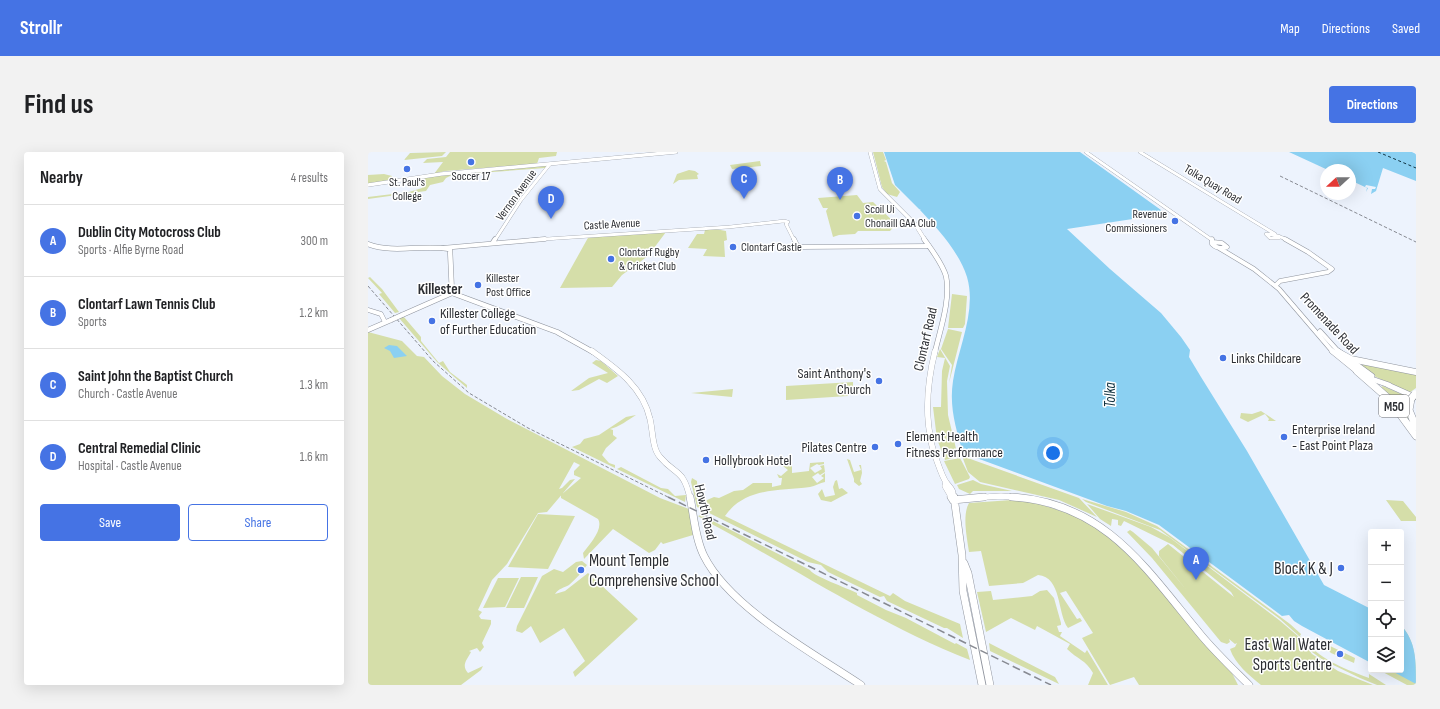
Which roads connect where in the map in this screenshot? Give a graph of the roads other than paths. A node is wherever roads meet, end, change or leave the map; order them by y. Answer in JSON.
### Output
{"nodes":[{"id":1,"x":676,"y":152,"type":"edge"},
{"id":2,"x":870,"y":152,"type":"edge"},
{"id":3,"x":1086,"y":152,"type":"edge"},
{"id":4,"x":1140,"y":152,"type":"edge"},
{"id":5,"x":550,"y":164,"type":"junction"},
{"id":6,"x":368,"y":186,"type":"edge"},
{"id":7,"x":494,"y":242,"type":"junction"},
{"id":8,"x":1213,"y":242,"type":"junction"},
{"id":9,"x":368,"y":244,"type":"edge"},
{"id":10,"x":464,"y":244,"type":"junction"},
{"id":11,"x":928,"y":244,"type":"junction"},
{"id":12,"x":443,"y":248,"type":"junction"},
{"id":13,"x":1220,"y":248,"type":"junction"},
{"id":14,"x":451,"y":250,"type":"junction"},
{"id":15,"x":450,"y":256,"type":"junction"},
{"id":16,"x":1265,"y":276,"type":"dead end"},
{"id":17,"x":1277,"y":284,"type":"junction"},
{"id":18,"x":452,"y":291,"type":"junction"},
{"id":19,"x":368,"y":310,"type":"edge"},
{"id":20,"x":388,"y":321,"type":"junction"},
{"id":21,"x":368,"y":330,"type":"edge"},
{"id":22,"x":1338,"y":352,"type":"junction"},
{"id":23,"x":1357,"y":371,"type":"joint"},
{"id":24,"x":1416,"y":372,"type":"edge"},
{"id":25,"x":1371,"y":379,"type":"junction"},
{"id":26,"x":1414,"y":396,"type":"edge"},
{"id":27,"x":1416,"y":427,"type":"edge"},
{"id":28,"x":1416,"y":436,"type":"edge"},
{"id":29,"x":953,"y":500,"type":"junction"},
{"id":30,"x":963,"y":561,"type":"junction"},
{"id":31,"x":861,"y":685,"type":"edge"},
{"id":32,"x":982,"y":685,"type":"edge"},
{"id":33,"x":990,"y":685,"type":"edge"},
{"id":34,"x":1250,"y":685,"type":"edge"}],
"edges":[{"from":1,"to":5,"type":"main road","name":"Vernon Avenue"},
{"from":2,"to":11,"type":"main road","name":"Clontarf Road"},
{"from":3,"to":8,"type":"street"},
{"from":4,"to":17,"type":"street","name":"Tolka Quay Road"},
{"from":5,"to":6,"type":"main road"},
{"from":5,"to":7,"type":"street","name":"Vernon Avenue"},
{"from":7,"to":10,"type":"street","name":"Castle Avenue"},
{"from":7,"to":11,"type":"street","name":"Castle Avenue"},
{"from":8,"to":13,"type":"street"},
{"from":8,"to":13,"type":"street"},
{"from":9,"to":12,"type":"main road"},
{"from":10,"to":12,"type":"street","name":"Castle Avenue"},
{"from":10,"to":14,"type":"street"},
{"from":11,"to":29,"type":"main road","name":"Clontarf Road"},
{"from":12,"to":14,"type":"main road"},
{"from":12,"to":15,"type":"main road"},
{"from":13,"to":23,"type":"street","name":"Promenade Road"},
{"from":14,"to":15,"type":"main road"},
{"from":15,"to":18,"type":"main road"},
{"from":16,"to":17,"type":"street","name":"Promenade Road"},
{"from":17,"to":22,"type":"street","name":"Promenade Road"},
{"from":18,"to":20,"type":"main road","bridge":true},
{"from":18,"to":31,"type":"main road","name":"Howth Road"},
{"from":19,"to":20,"type":"street"},
{"from":20,"to":21,"type":"main road"},
{"from":22,"to":24,"type":"highway"},
{"from":22,"to":25,"type":"street","name":"Promenade Road"},
{"from":23,"to":25,"type":"highway","number":"M50"},
{"from":25,"to":26,"type":"street","name":"Promenade Road"},
{"from":25,"to":28,"type":"highway","number":"M50"},
{"from":26,"to":27,"type":"highway","number":"M50"},
{"from":29,"to":30,"type":"main road","name":"Clontarf Road"},
{"from":29,"to":34,"type":"main road"},
{"from":30,"to":32,"type":"main road","name":"Clontarf Road"},
{"from":30,"to":33,"type":"main road","name":"Clontarf Road"}]}
